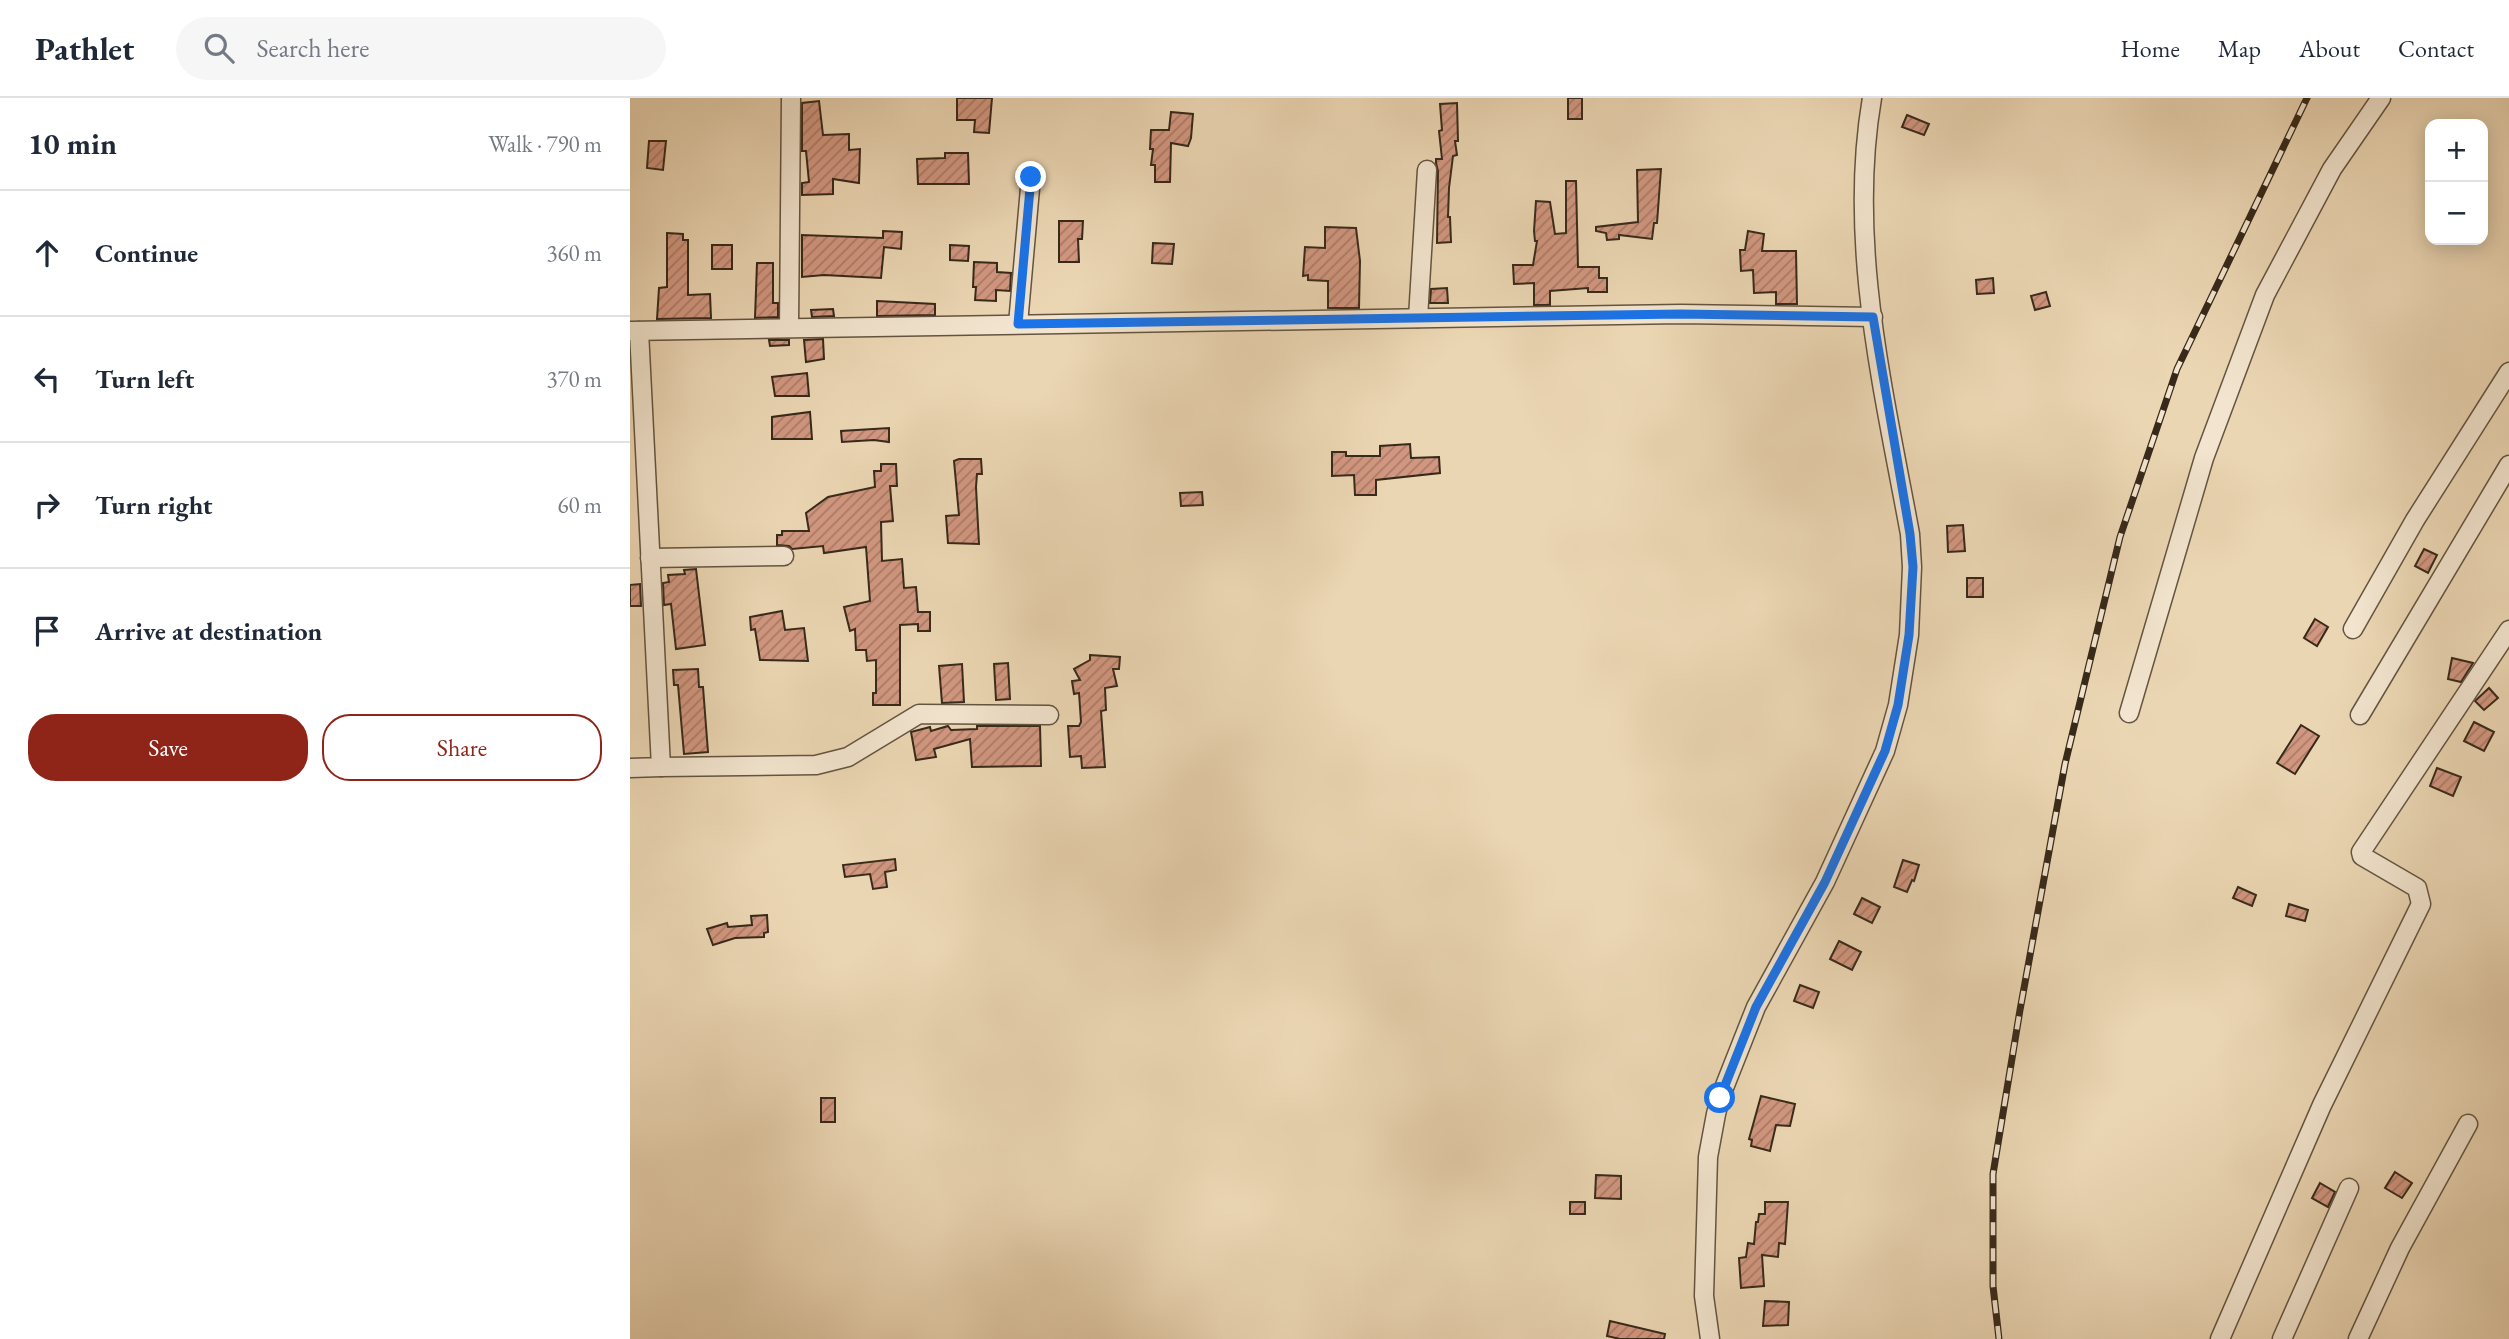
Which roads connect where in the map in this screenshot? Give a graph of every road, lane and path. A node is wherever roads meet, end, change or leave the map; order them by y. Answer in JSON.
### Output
{"nodes":[{"id":1,"x":791,"y":98,"type":"edge"},
{"id":2,"x":1872,"y":98,"type":"edge"},
{"id":3,"x":2381,"y":98,"type":"edge"},
{"id":4,"x":1427,"y":170,"type":"dead end"},
{"id":5,"x":1031,"y":177,"type":"dead end"},
{"id":6,"x":1873,"y":317,"type":"junction"},
{"id":7,"x":1418,"y":318,"type":"junction"},
{"id":8,"x":1018,"y":324,"type":"junction"},
{"id":9,"x":789,"y":328,"type":"junction"},
{"id":10,"x":634,"y":331,"type":"edge"},
{"id":11,"x":2509,"y":372,"type":"edge"},
{"id":12,"x":2509,"y":465,"type":"edge"},
{"id":13,"x":784,"y":556,"type":"dead end"},
{"id":14,"x":650,"y":558,"type":"junction"},
{"id":15,"x":2353,"y":629,"type":"dead end"},
{"id":16,"x":2509,"y":629,"type":"edge"},
{"id":17,"x":2129,"y":713,"type":"dead end"},
{"id":18,"x":1049,"y":715,"type":"dead end"},
{"id":19,"x":2360,"y":715,"type":"dead end"},
{"id":20,"x":662,"y":766,"type":"junction"},
{"id":21,"x":630,"y":768,"type":"edge"},
{"id":22,"x":2468,"y":1124,"type":"dead end"},
{"id":23,"x":2349,"y":1188,"type":"dead end"},
{"id":24,"x":1710,"y":1339,"type":"edge"},
{"id":25,"x":2220,"y":1339,"type":"edge"},
{"id":26,"x":2282,"y":1339,"type":"edge"},
{"id":27,"x":2358,"y":1339,"type":"edge"}],
"edges":[{"from":1,"to":9,"type":"street"},
{"from":2,"to":6,"type":"street"},
{"from":3,"to":17,"type":"street"},
{"from":4,"to":7,"type":"street"},
{"from":5,"to":8,"type":"street"},
{"from":6,"to":7,"type":"street"},
{"from":6,"to":24,"type":"street"},
{"from":7,"to":8,"type":"street"},
{"from":8,"to":9,"type":"street"},
{"from":9,"to":10,"type":"street"},
{"from":10,"to":14,"type":"street"},
{"from":11,"to":15,"type":"street"},
{"from":12,"to":19,"type":"street"},
{"from":13,"to":14,"type":"street"},
{"from":14,"to":20,"type":"street"},
{"from":16,"to":25,"type":"street"},
{"from":18,"to":20,"type":"street"},
{"from":20,"to":21,"type":"street"},
{"from":22,"to":27,"type":"street"},
{"from":23,"to":26,"type":"street"}]}
